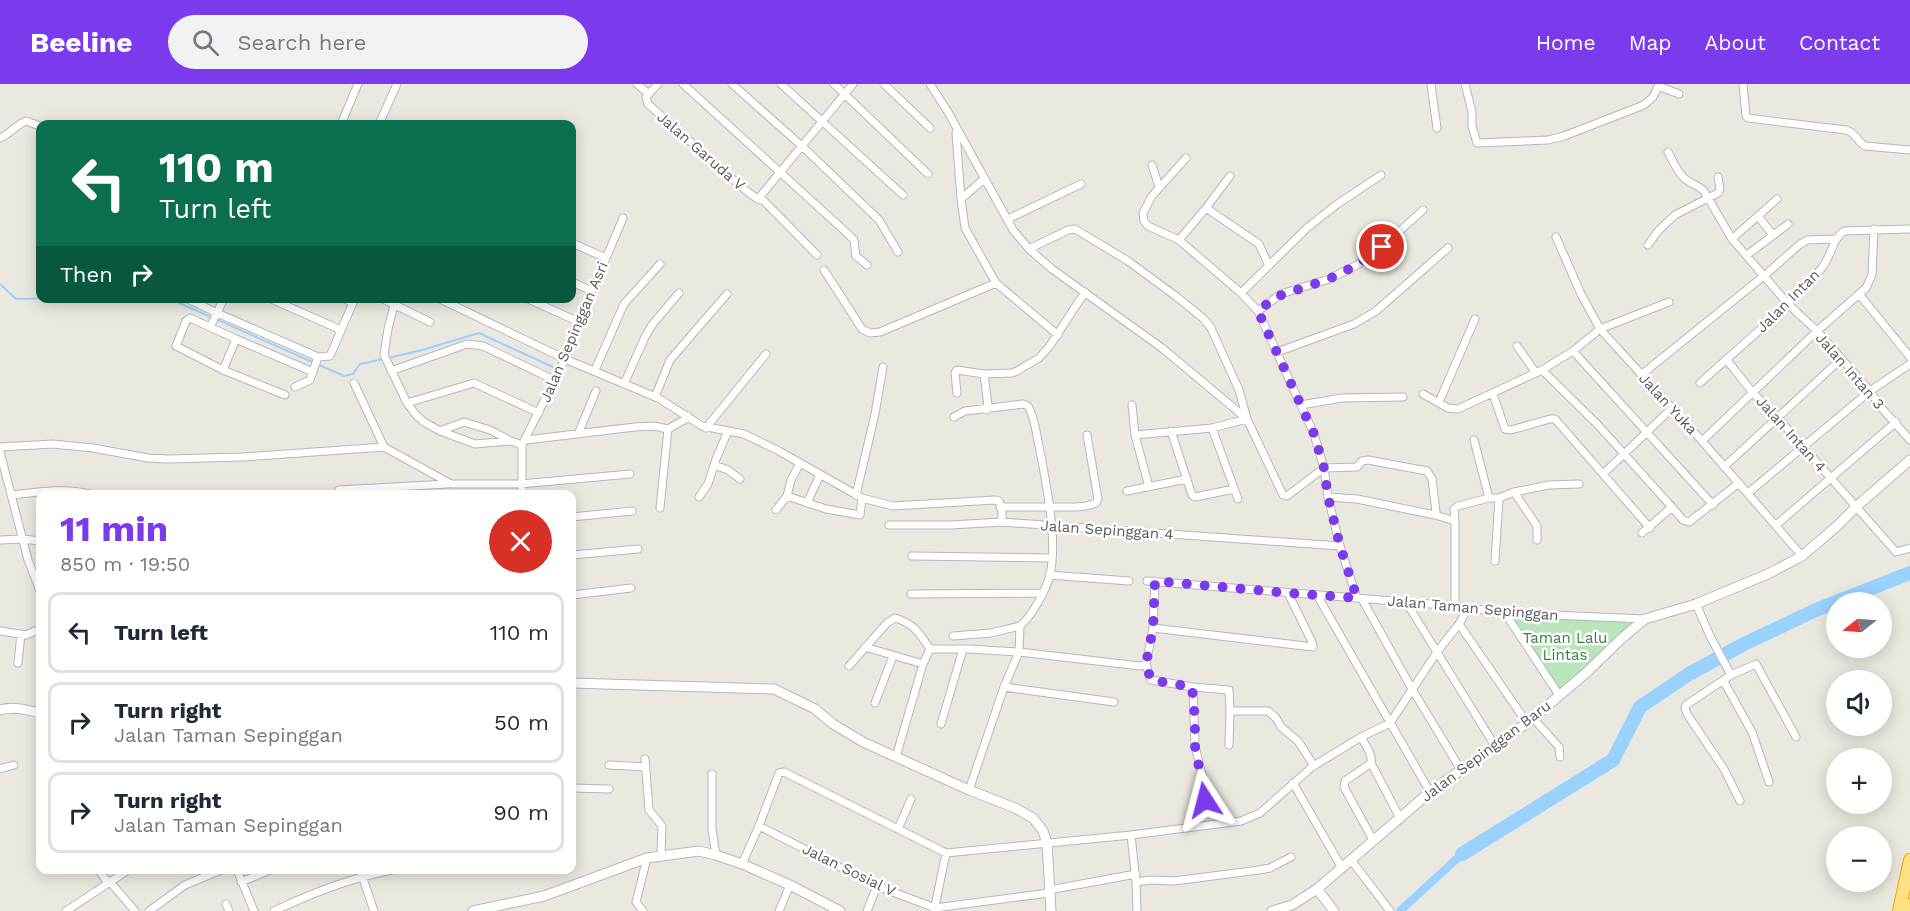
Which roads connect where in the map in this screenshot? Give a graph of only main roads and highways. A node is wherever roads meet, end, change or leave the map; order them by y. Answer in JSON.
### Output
{"nodes":[{"id":1,"x":1910,"y":860,"type":"edge"},
{"id":2,"x":1910,"y":905,"type":"edge"},
{"id":3,"x":1899,"y":911,"type":"edge"},
{"id":4,"x":1909,"y":911,"type":"edge"}],
"edges":[{"from":1,"to":3,"type":"highway"},
{"from":2,"to":4,"type":"highway"}]}
